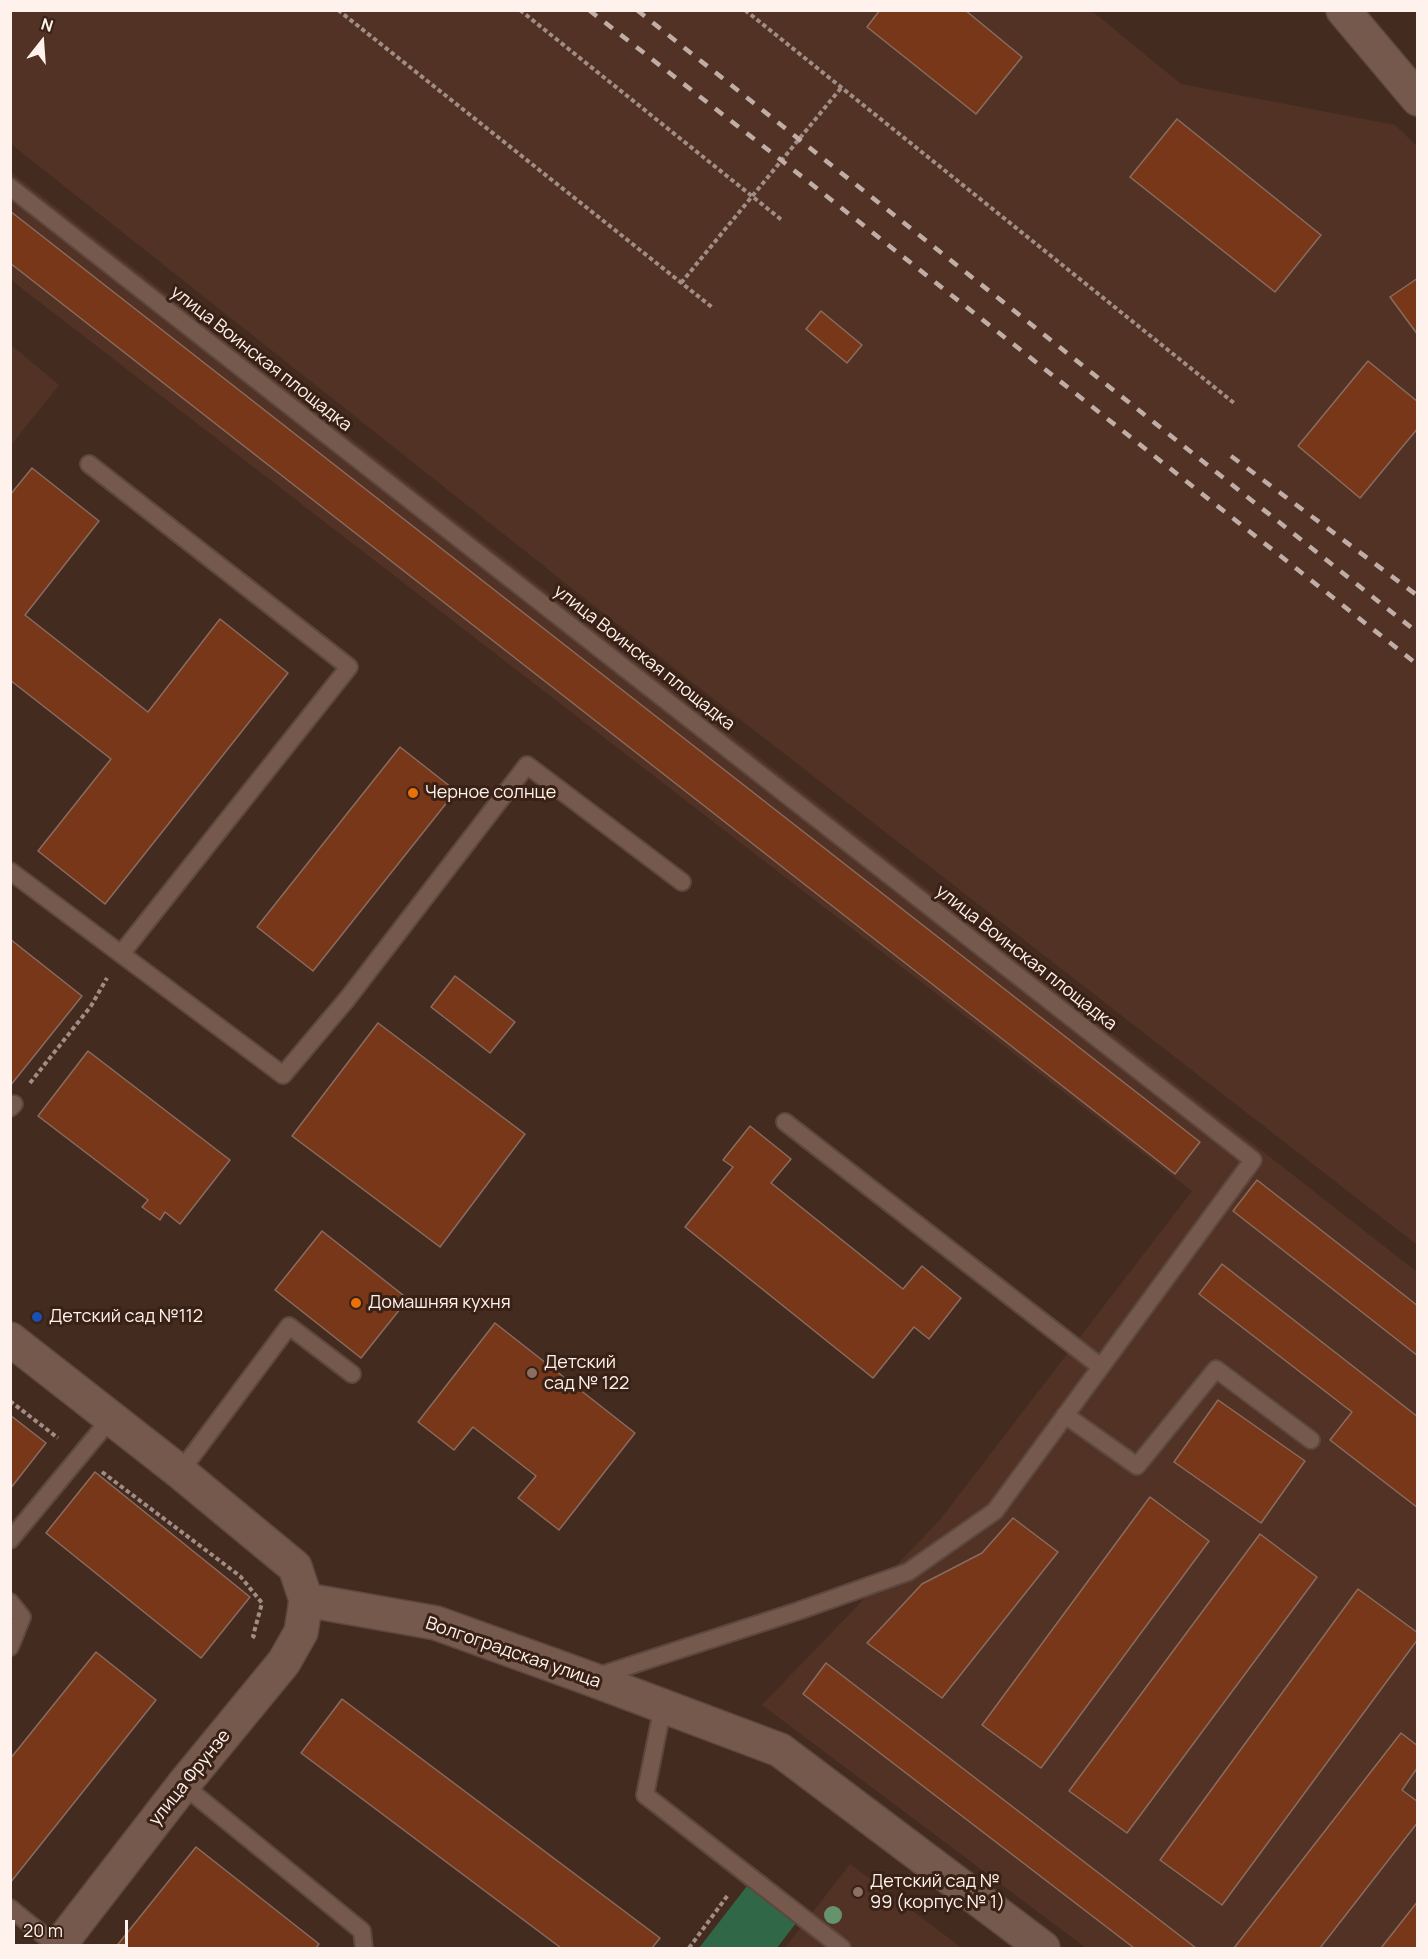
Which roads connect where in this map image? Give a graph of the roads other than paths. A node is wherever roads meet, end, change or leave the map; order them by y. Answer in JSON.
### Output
{"nodes":[{"id":1,"x":1343,"y":10,"type":"edge"},
{"id":2,"x":1418,"y":99,"type":"edge"},
{"id":3,"x":10,"y":187,"type":"edge"},
{"id":4,"x":89,"y":464,"type":"dead end"},
{"id":5,"x":10,"y":871,"type":"edge"},
{"id":6,"x":682,"y":882,"type":"dead end"},
{"id":7,"x":121,"y":954,"type":"junction"},
{"id":8,"x":785,"y":1122,"type":"dead end"},
{"id":9,"x":10,"y":1339,"type":"edge"},
{"id":10,"x":1101,"y":1367,"type":"junction"},
{"id":11,"x":352,"y":1374,"type":"dead end"},
{"id":12,"x":1065,"y":1415,"type":"junction"},
{"id":13,"x":112,"y":1417,"type":"junction"},
{"id":14,"x":1311,"y":1440,"type":"dead end"},
{"id":15,"x":180,"y":1472,"type":"junction"},
{"id":16,"x":10,"y":1540,"type":"edge"},
{"id":17,"x":306,"y":1600,"type":"junction"},
{"id":18,"x":10,"y":1602,"type":"edge"},
{"id":19,"x":10,"y":1647,"type":"edge"},
{"id":20,"x":591,"y":1679,"type":"junction"},
{"id":21,"x":663,"y":1706,"type":"junction"},
{"id":22,"x":183,"y":1785,"type":"junction"},
{"id":23,"x":10,"y":1908,"type":"edge"},
{"id":24,"x":58,"y":1948,"type":"edge"},
{"id":25,"x":364,"y":1948,"type":"edge"},
{"id":26,"x":842,"y":1948,"type":"edge"},
{"id":27,"x":1043,"y":1948,"type":"edge"}],
"edges":[{"from":1,"to":2,"type":"street"},
{"from":3,"to":10,"type":"lane","name":"улица Воинская площадка"},
{"from":4,"to":7,"type":"lane"},
{"from":5,"to":7,"type":"lane"},
{"from":6,"to":7,"type":"lane"},
{"from":8,"to":10,"type":"lane"},
{"from":9,"to":13,"type":"street"},
{"from":10,"to":12,"type":"lane"},
{"from":11,"to":15,"type":"lane"},
{"from":12,"to":14,"type":"lane"},
{"from":12,"to":20,"type":"lane"},
{"from":13,"to":15,"type":"street"},
{"from":13,"to":16,"type":"lane"},
{"from":15,"to":17,"type":"street"},
{"from":17,"to":20,"type":"street","name":"Волгоградская улица"},
{"from":17,"to":22,"type":"street","name":"улица Фрунзе"},
{"from":18,"to":19,"type":"lane"},
{"from":20,"to":21,"type":"street","name":"Волгоградская улица"},
{"from":21,"to":26,"type":"lane"},
{"from":21,"to":27,"type":"street","name":"Волгоградская улица"},
{"from":22,"to":24,"type":"street","name":"улица Фрунзе"},
{"from":22,"to":25,"type":"lane"},
{"from":23,"to":24,"type":"lane"}]}
